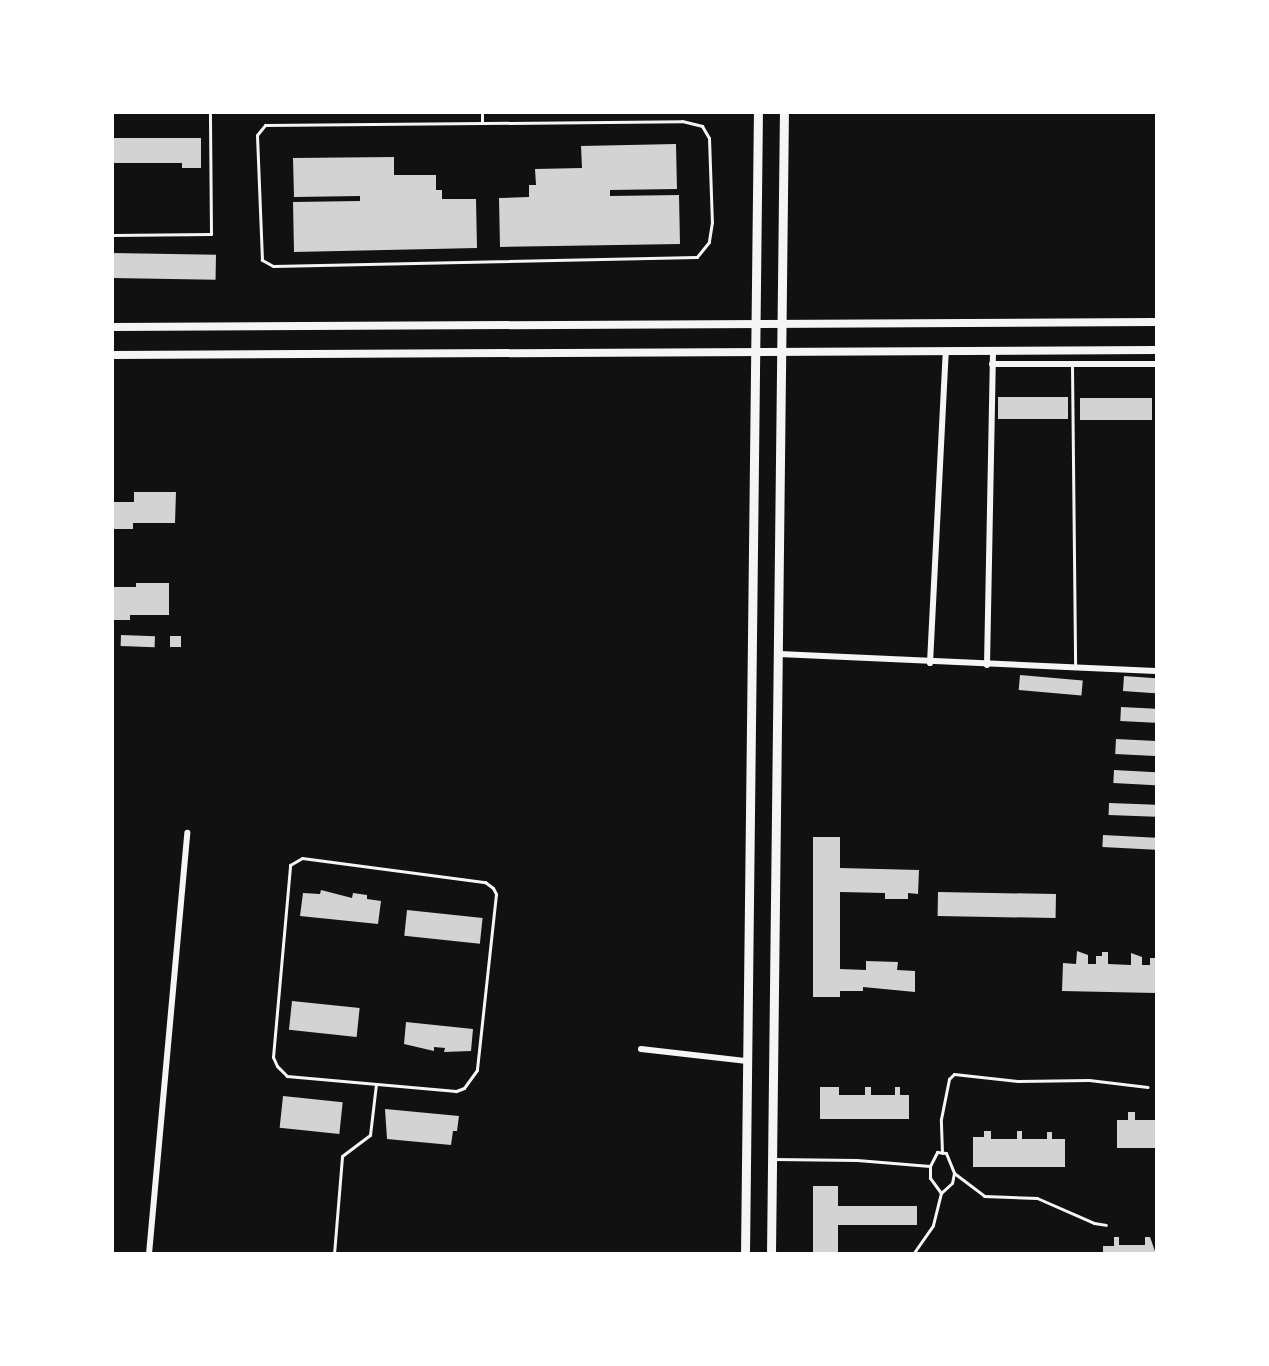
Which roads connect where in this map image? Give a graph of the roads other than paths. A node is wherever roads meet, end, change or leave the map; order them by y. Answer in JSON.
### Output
{"nodes":[{"id":1,"x":210,"y":112,"type":"edge"},
{"id":2,"x":482,"y":112,"type":"edge"},
{"id":3,"x":758,"y":112,"type":"edge"},
{"id":4,"x":784,"y":112,"type":"edge"},
{"id":5,"x":483,"y":123,"type":"junction"},
{"id":6,"x":112,"y":235,"type":"edge"},
{"id":7,"x":1156,"y":322,"type":"edge"},
{"id":8,"x":756,"y":324,"type":"junction"},
{"id":9,"x":782,"y":324,"type":"junction"},
{"id":10,"x":112,"y":327,"type":"edge"},
{"id":11,"x":1156,"y":350,"type":"edge"},
{"id":12,"x":946,"y":351,"type":"junction"},
{"id":13,"x":993,"y":351,"type":"junction"},
{"id":14,"x":756,"y":352,"type":"junction"},
{"id":15,"x":782,"y":352,"type":"junction"},
{"id":16,"x":112,"y":355,"type":"edge"},
{"id":17,"x":1156,"y":363,"type":"edge"},
{"id":18,"x":992,"y":364,"type":"junction"},
{"id":19,"x":1072,"y":364,"type":"junction"},
{"id":20,"x":779,"y":654,"type":"junction"},
{"id":21,"x":930,"y":663,"type":"junction"},
{"id":22,"x":987,"y":665,"type":"junction"},
{"id":23,"x":1075,"y":668,"type":"junction"},
{"id":24,"x":1156,"y":671,"type":"edge"},
{"id":25,"x":187,"y":833,"type":"dead end"},
{"id":26,"x":641,"y":1049,"type":"dead end"},
{"id":27,"x":747,"y":1061,"type":"junction"},
{"id":28,"x":376,"y":1084,"type":"junction"},
{"id":29,"x":1148,"y":1087,"type":"dead end"},
{"id":30,"x":942,"y":1153,"type":"junction"},
{"id":31,"x":772,"y":1159,"type":"junction"},
{"id":32,"x":930,"y":1166,"type":"junction"},
{"id":33,"x":954,"y":1173,"type":"junction"},
{"id":34,"x":941,"y":1193,"type":"junction"},
{"id":35,"x":1107,"y":1225,"type":"dead end"},
{"id":36,"x":149,"y":1254,"type":"edge"},
{"id":37,"x":334,"y":1254,"type":"edge"},
{"id":38,"x":745,"y":1254,"type":"edge"},
{"id":39,"x":771,"y":1254,"type":"edge"},
{"id":40,"x":913,"y":1254,"type":"edge"}],
"edges":[{"from":1,"to":6,"type":"lane"},
{"from":2,"to":5,"type":"lane"},
{"from":3,"to":8,"type":"main road"},
{"from":4,"to":9,"type":"main road"},
{"from":5,"to":5,"type":"lane"},
{"from":7,"to":9,"type":"street"},
{"from":8,"to":9,"type":"street"},
{"from":8,"to":10,"type":"street"},
{"from":8,"to":14,"type":"main road"},
{"from":9,"to":15,"type":"main road"},
{"from":11,"to":13,"type":"street"},
{"from":12,"to":13,"type":"street"},
{"from":12,"to":15,"type":"street"},
{"from":12,"to":21,"type":"street"},
{"from":13,"to":18,"type":"street"},
{"from":14,"to":15,"type":"street"},
{"from":14,"to":16,"type":"street"},
{"from":14,"to":27,"type":"main road"},
{"from":15,"to":20,"type":"main road"},
{"from":17,"to":19,"type":"street"},
{"from":18,"to":19,"type":"street"},
{"from":18,"to":22,"type":"street"},
{"from":19,"to":23,"type":"lane"},
{"from":20,"to":21,"type":"street"},
{"from":20,"to":31,"type":"main road"},
{"from":21,"to":22,"type":"street"},
{"from":22,"to":23,"type":"street"},
{"from":23,"to":24,"type":"street"},
{"from":25,"to":36,"type":"street"},
{"from":26,"to":27,"type":"street"},
{"from":27,"to":38,"type":"main road"},
{"from":28,"to":28,"type":"lane"},
{"from":28,"to":37,"type":"lane"},
{"from":29,"to":30,"type":"lane"},
{"from":30,"to":32,"type":"lane"},
{"from":30,"to":33,"type":"lane"},
{"from":31,"to":32,"type":"lane"},
{"from":31,"to":39,"type":"main road"},
{"from":32,"to":34,"type":"lane"},
{"from":33,"to":34,"type":"lane"},
{"from":33,"to":35,"type":"lane"},
{"from":34,"to":40,"type":"lane"}]}
